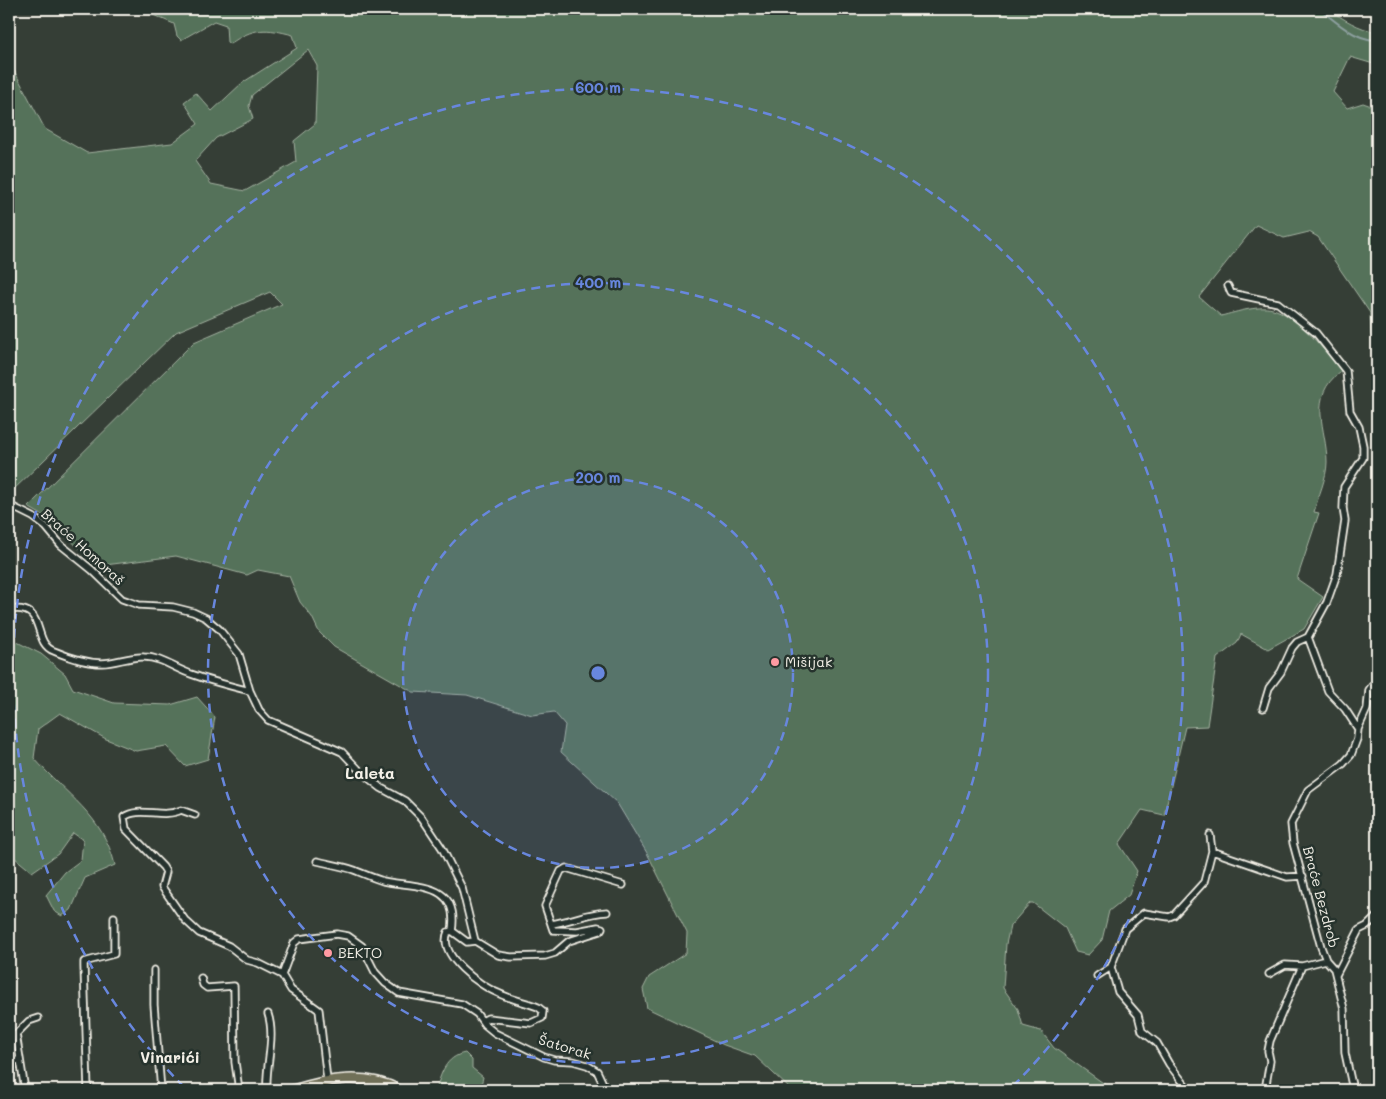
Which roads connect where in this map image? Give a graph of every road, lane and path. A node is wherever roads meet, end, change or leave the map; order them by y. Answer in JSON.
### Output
{"nodes":[{"id":1,"x":1228,"y":286,"type":"dead end"},
{"id":2,"x":9,"y":505,"type":"edge"},
{"id":3,"x":9,"y":610,"type":"edge"},
{"id":4,"x":1308,"y":637,"type":"junction"},
{"id":5,"x":1377,"y":686,"type":"edge"},
{"id":6,"x":250,"y":691,"type":"junction"},
{"id":7,"x":1263,"y":708,"type":"dead end"},
{"id":8,"x":1358,"y":729,"type":"junction"},
{"id":9,"x":195,"y":815,"type":"dead end"},
{"id":10,"x":1210,"y":835,"type":"dead end"},
{"id":11,"x":1212,"y":851,"type":"junction"},
{"id":12,"x":316,"y":862,"type":"dead end"},
{"id":13,"x":1303,"y":876,"type":"junction"},
{"id":14,"x":623,"y":885,"type":"dead end"},
{"id":15,"x":607,"y":912,"type":"dead end"},
{"id":16,"x":1377,"y":916,"type":"edge"},
{"id":17,"x":114,"y":917,"type":"dead end"},
{"id":18,"x":551,"y":924,"type":"junction"},
{"id":19,"x":452,"y":931,"type":"junction"},
{"id":20,"x":474,"y":941,"type":"junction"},
{"id":21,"x":1326,"y":960,"type":"junction"},
{"id":22,"x":1302,"y":966,"type":"junction"},
{"id":23,"x":1111,"y":967,"type":"junction"},
{"id":24,"x":154,"y":970,"type":"dead end"},
{"id":25,"x":1269,"y":974,"type":"dead end"},
{"id":26,"x":282,"y":975,"type":"junction"},
{"id":27,"x":1336,"y":975,"type":"junction"},
{"id":28,"x":1097,"y":976,"type":"dead end"},
{"id":29,"x":202,"y":978,"type":"dead end"},
{"id":30,"x":268,"y":1014,"type":"dead end"},
{"id":31,"x":38,"y":1018,"type":"dead end"},
{"id":32,"x":482,"y":1021,"type":"junction"},
{"id":33,"x":18,"y":1060,"type":"junction"},
{"id":34,"x":9,"y":1062,"type":"edge"},
{"id":35,"x":327,"y":1080,"type":"junction"},
{"id":36,"x":25,"y":1090,"type":"edge"},
{"id":37,"x":88,"y":1090,"type":"edge"},
{"id":38,"x":161,"y":1090,"type":"edge"},
{"id":39,"x":239,"y":1090,"type":"edge"},
{"id":40,"x":267,"y":1090,"type":"edge"},
{"id":41,"x":293,"y":1090,"type":"edge"},
{"id":42,"x":399,"y":1090,"type":"edge"},
{"id":43,"x":606,"y":1090,"type":"edge"},
{"id":44,"x":1189,"y":1090,"type":"edge"},
{"id":45,"x":1265,"y":1090,"type":"edge"},
{"id":46,"x":1353,"y":1090,"type":"edge"}],
"edges":[{"from":1,"to":4,"type":"street"},
{"from":2,"to":6,"type":"street","name":"Braće Homoraš"},
{"from":3,"to":6,"type":"street"},
{"from":4,"to":7,"type":"street"},
{"from":4,"to":8,"type":"street"},
{"from":5,"to":8,"type":"street","name":"Braće Bezdrob"},
{"from":6,"to":20,"type":"street","name":"Braće Homoraš"},
{"from":8,"to":13,"type":"street","name":"Braće Bezdrob"},
{"from":9,"to":26,"type":"street"},
{"from":10,"to":11,"type":"street"},
{"from":11,"to":13,"type":"street"},
{"from":11,"to":23,"type":"street"},
{"from":12,"to":19,"type":"street"},
{"from":13,"to":21,"type":"street","name":"Braće Bezdrob"},
{"from":14,"to":18,"type":"street"},
{"from":15,"to":18,"type":"street"},
{"from":16,"to":27,"type":"street"},
{"from":17,"to":37,"type":"street"},
{"from":18,"to":20,"type":"street"},
{"from":19,"to":20,"type":"street"},
{"from":19,"to":32,"type":"street"},
{"from":21,"to":22,"type":"street"},
{"from":21,"to":27,"type":"street","name":"Braće Bezdrob"},
{"from":22,"to":25,"type":"street"},
{"from":22,"to":45,"type":"street"},
{"from":23,"to":28,"type":"street"},
{"from":23,"to":44,"type":"street"},
{"from":24,"to":38,"type":"street"},
{"from":26,"to":32,"type":"street","name":"Šatorak"},
{"from":26,"to":35,"type":"street"},
{"from":27,"to":46,"type":"street","name":"Braće Bezdrob"},
{"from":29,"to":39,"type":"street"},
{"from":30,"to":40,"type":"street"},
{"from":31,"to":33,"type":"street"},
{"from":32,"to":43,"type":"street","name":"Šatorak"},
{"from":33,"to":34,"type":"street"},
{"from":33,"to":36,"type":"street"},
{"from":35,"to":41,"type":"main road"},
{"from":35,"to":42,"type":"main road"}]}
